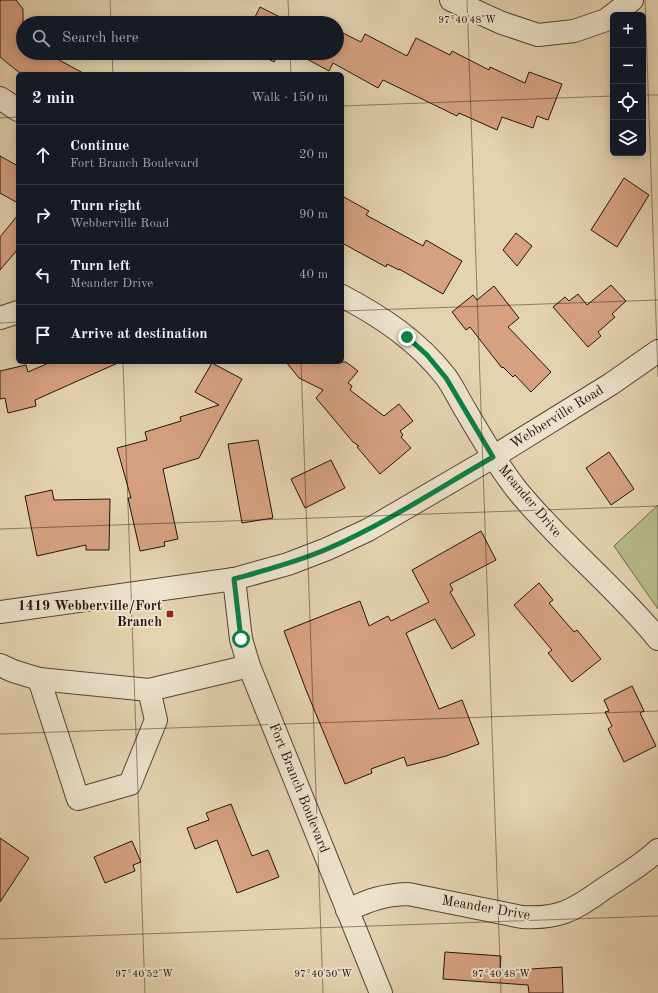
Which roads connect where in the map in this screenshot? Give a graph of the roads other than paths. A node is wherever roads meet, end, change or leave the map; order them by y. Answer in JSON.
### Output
{"nodes":[{"id":1,"x":451,"y":0,"type":"edge"},
{"id":2,"x":632,"y":0,"type":"edge"},
{"id":3,"x":0,"y":98,"type":"edge"},
{"id":4,"x":16,"y":109,"type":"edge"},
{"id":5,"x":344,"y":297,"type":"edge"},
{"id":6,"x":16,"y":313,"type":"edge"},
{"id":7,"x":0,"y":318,"type":"edge"},
{"id":8,"x":658,"y":351,"type":"edge"},
{"id":9,"x":493,"y":457,"type":"junction"},
{"id":10,"x":234,"y":579,"type":"junction"},
{"id":11,"x":0,"y":612,"type":"edge"},
{"id":12,"x":658,"y":639,"type":"edge"},
{"id":13,"x":0,"y":665,"type":"edge"},
{"id":14,"x":249,"y":666,"type":"junction"},
{"id":15,"x":39,"y":679,"type":"junction"},
{"id":16,"x":149,"y":690,"type":"junction"},
{"id":17,"x":658,"y":850,"type":"edge"},
{"id":18,"x":346,"y":910,"type":"junction"},
{"id":19,"x":381,"y":993,"type":"edge"}],
"edges":[{"from":1,"to":2,"type":"street"},
{"from":3,"to":4,"type":"street"},
{"from":5,"to":9,"type":"street","name":"Meander Drive"},
{"from":6,"to":7,"type":"street"},
{"from":8,"to":9,"type":"street","name":"Webberville Road"},
{"from":9,"to":10,"type":"street","name":"Webberville Road"},
{"from":9,"to":12,"type":"street","name":"Meander Drive"},
{"from":10,"to":11,"type":"street","name":"Webberville Road"},
{"from":10,"to":14,"type":"street","name":"Fort Branch Boulevard"},
{"from":13,"to":15,"type":"street"},
{"from":14,"to":16,"type":"street"},
{"from":14,"to":18,"type":"street","name":"Fort Branch Boulevard"},
{"from":15,"to":16,"type":"street"},
{"from":15,"to":16,"type":"street"},
{"from":17,"to":18,"type":"street","name":"Meander Drive"},
{"from":18,"to":19,"type":"street","name":"Fort Branch Boulevard"}]}
